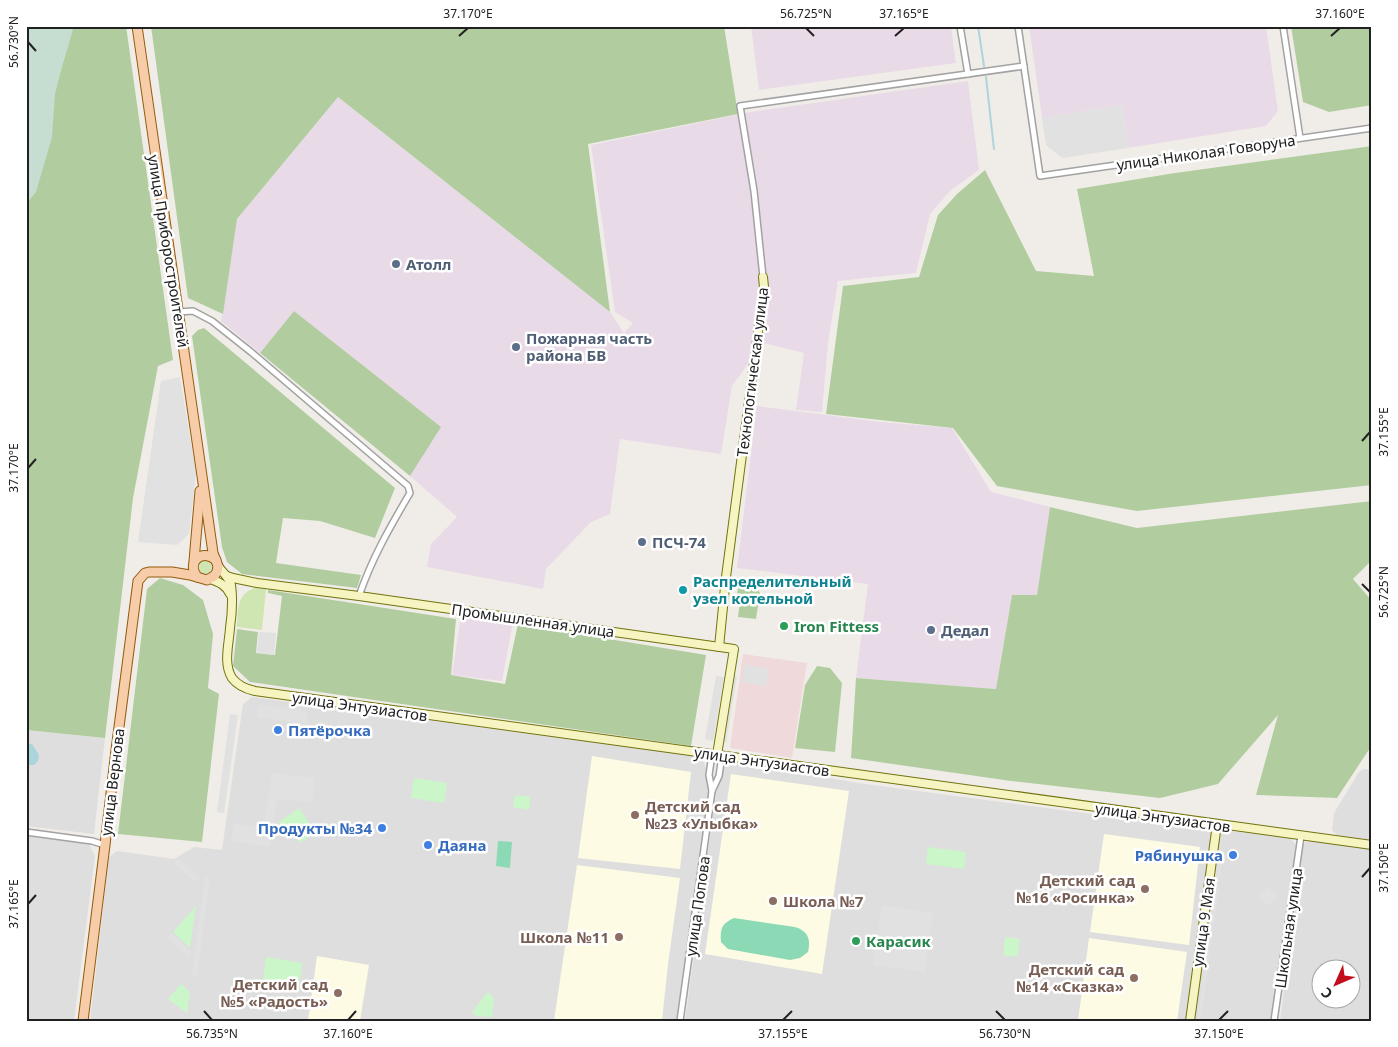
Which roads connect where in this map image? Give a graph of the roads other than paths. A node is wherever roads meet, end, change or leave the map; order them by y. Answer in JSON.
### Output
{"nodes":[{"id":1,"x":137,"y":26,"type":"edge"},
{"id":2,"x":960,"y":26,"type":"edge"},
{"id":3,"x":1018,"y":26,"type":"edge"},
{"id":4,"x":1283,"y":26,"type":"edge"},
{"id":5,"x":1024,"y":66,"type":"junction"},
{"id":6,"x":968,"y":74,"type":"junction"},
{"id":7,"x":1372,"y":128,"type":"edge"},
{"id":8,"x":1300,"y":138,"type":"junction"},
{"id":9,"x":764,"y":277,"type":"joint"},
{"id":10,"x":178,"y":312,"type":"junction"},
{"id":11,"x":202,"y":476,"type":"junction"},
{"id":12,"x":194,"y":563,"type":"junction"},
{"id":13,"x":217,"y":563,"type":"junction"},
{"id":14,"x":172,"y":572,"type":"junction"},
{"id":15,"x":197,"y":576,"type":"junction"},
{"id":16,"x":227,"y":576,"type":"junction"},
{"id":17,"x":210,"y":579,"type":"junction"},
{"id":18,"x":359,"y":596,"type":"junction"},
{"id":19,"x":232,"y":602,"type":"junction"},
{"id":20,"x":719,"y":647,"type":"junction"},
{"id":21,"x":717,"y":755,"type":"junction"},
{"id":22,"x":712,"y":791,"type":"junction"},
{"id":23,"x":1217,"y":824,"type":"junction"},
{"id":24,"x":26,"y":832,"type":"edge"},
{"id":25,"x":1301,"y":836,"type":"junction"},
{"id":26,"x":105,"y":845,"type":"junction"},
{"id":27,"x":1372,"y":845,"type":"edge"},
{"id":28,"x":82,"y":1021,"type":"edge"},
{"id":29,"x":680,"y":1021,"type":"edge"},
{"id":30,"x":1190,"y":1021,"type":"edge"},
{"id":31,"x":1274,"y":1021,"type":"edge"}],
"edges":[{"from":1,"to":10,"type":"main road","name":"улица Приборостроителей"},
{"from":2,"to":6,"type":"street"},
{"from":3,"to":5,"type":"street"},
{"from":4,"to":8,"type":"street"},
{"from":5,"to":6,"type":"street"},
{"from":5,"to":8,"type":"street","name":"улица Николая Говоруна"},
{"from":6,"to":9,"type":"street","name":"Технологическая улица"},
{"from":7,"to":8,"type":"street","name":"улица Николая Говоруна"},
{"from":9,"to":20,"type":"street","name":"Технологическая улица"},
{"from":10,"to":11,"type":"main road","name":"улица Приборостроителей"},
{"from":10,"to":18,"type":"street"},
{"from":11,"to":12,"type":"main road","name":"улица Приборостроителей"},
{"from":11,"to":13,"type":"main road","name":"улица Приборостроителей"},
{"from":12,"to":13,"type":"main road"},
{"from":12,"to":14,"type":"main road","name":"улица Вернова"},
{"from":12,"to":15,"type":"main road"},
{"from":13,"to":16,"type":"street"},
{"from":13,"to":17,"type":"main road"},
{"from":14,"to":15,"type":"main road","name":"улица Вернова"},
{"from":14,"to":26,"type":"main road","name":"улица Вернова"},
{"from":15,"to":17,"type":"main road"},
{"from":16,"to":18,"type":"street","name":"Промышленная улица"},
{"from":16,"to":19,"type":"street","name":"улица Энтузиастов"},
{"from":17,"to":19,"type":"street"},
{"from":18,"to":20,"type":"street","name":"Промышленная улица"},
{"from":19,"to":21,"type":"street","name":"улица Энтузиастов"},
{"from":20,"to":21,"type":"street"},
{"from":21,"to":22,"type":"street","name":"улица Попова"},
{"from":21,"to":22,"type":"street","name":"улица Попова"},
{"from":21,"to":23,"type":"street","name":"улица Энтузиастов"},
{"from":22,"to":29,"type":"street","name":"улица Попова"},
{"from":23,"to":25,"type":"street","name":"улица Энтузиастов"},
{"from":23,"to":30,"type":"street","name":"улица 9 Мая"},
{"from":24,"to":26,"type":"street"},
{"from":25,"to":27,"type":"street","name":"улица Энтузиастов"},
{"from":25,"to":31,"type":"street","name":"Школьная улица"},
{"from":26,"to":28,"type":"main road","name":"улица Вернова"}]}
